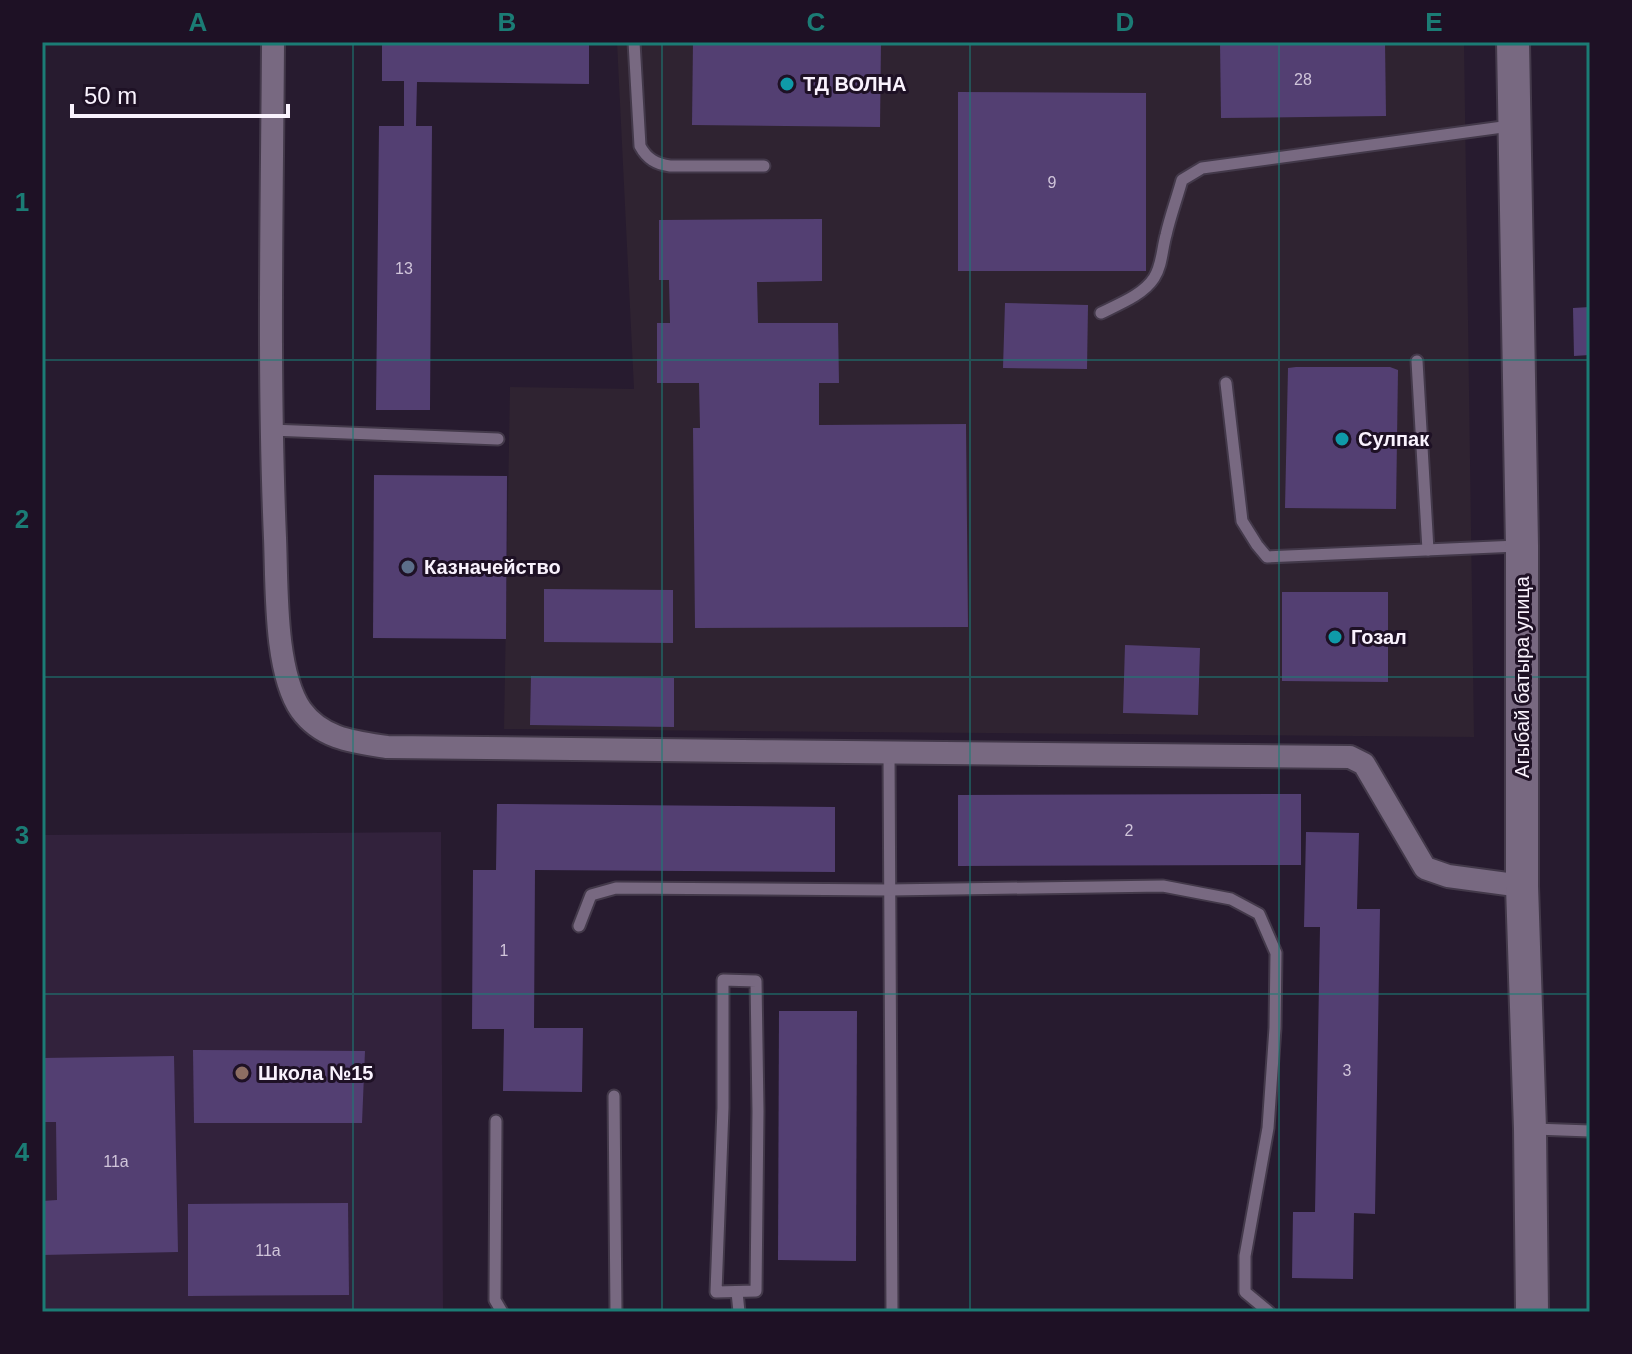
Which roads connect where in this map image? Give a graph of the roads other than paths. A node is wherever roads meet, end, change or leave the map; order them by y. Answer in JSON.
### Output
{"nodes":[{"id":1,"x":273,"y":42,"type":"edge"},
{"id":2,"x":634,"y":42,"type":"edge"},
{"id":3,"x":1513,"y":42,"type":"edge"},
{"id":4,"x":1515,"y":125,"type":"junction"},
{"id":5,"x":764,"y":166,"type":"dead end"},
{"id":6,"x":1101,"y":313,"type":"dead end"},
{"id":7,"x":1417,"y":361,"type":"dead end"},
{"id":8,"x":1226,"y":383,"type":"dead end"},
{"id":9,"x":271,"y":430,"type":"junction"},
{"id":10,"x":498,"y":439,"type":"dead end"},
{"id":11,"x":1522,"y":546,"type":"junction"},
{"id":12,"x":1428,"y":550,"type":"junction"},
{"id":13,"x":889,"y":754,"type":"junction"},
{"id":14,"x":1522,"y":886,"type":"junction"},
{"id":15,"x":889,"y":890,"type":"junction"},
{"id":16,"x":579,"y":926,"type":"dead end"},
{"id":17,"x":614,"y":1096,"type":"dead end"},
{"id":18,"x":496,"y":1121,"type":"dead end"},
{"id":19,"x":1530,"y":1129,"type":"junction"},
{"id":20,"x":1590,"y":1131,"type":"edge"},
{"id":21,"x":737,"y":1292,"type":"junction"},
{"id":22,"x":502,"y":1312,"type":"edge"},
{"id":23,"x":616,"y":1312,"type":"edge"},
{"id":24,"x":739,"y":1312,"type":"edge"},
{"id":25,"x":892,"y":1312,"type":"edge"},
{"id":26,"x":1269,"y":1312,"type":"edge"},
{"id":27,"x":1532,"y":1312,"type":"edge"}],
"edges":[{"from":1,"to":9,"type":"street"},
{"from":2,"to":5,"type":"lane"},
{"from":3,"to":4,"type":"main road","name":"Агыбай батыра улица"},
{"from":4,"to":6,"type":"lane"},
{"from":4,"to":11,"type":"main road","name":"Агыбай батыра улица"},
{"from":7,"to":12,"type":"lane"},
{"from":8,"to":12,"type":"lane"},
{"from":9,"to":10,"type":"lane"},
{"from":9,"to":13,"type":"street"},
{"from":11,"to":12,"type":"lane"},
{"from":11,"to":14,"type":"main road","name":"Агыбай батыра улица"},
{"from":13,"to":14,"type":"street"},
{"from":13,"to":15,"type":"lane"},
{"from":14,"to":19,"type":"main road","name":"Агыбай батыра улица"},
{"from":15,"to":16,"type":"lane"},
{"from":15,"to":25,"type":"lane"},
{"from":15,"to":26,"type":"lane"},
{"from":17,"to":23,"type":"lane"},
{"from":18,"to":22,"type":"lane"},
{"from":19,"to":20,"type":"lane"},
{"from":19,"to":27,"type":"main road","name":"Агыбай батыра улица"},
{"from":21,"to":21,"type":"lane"},
{"from":21,"to":24,"type":"lane"}]}
